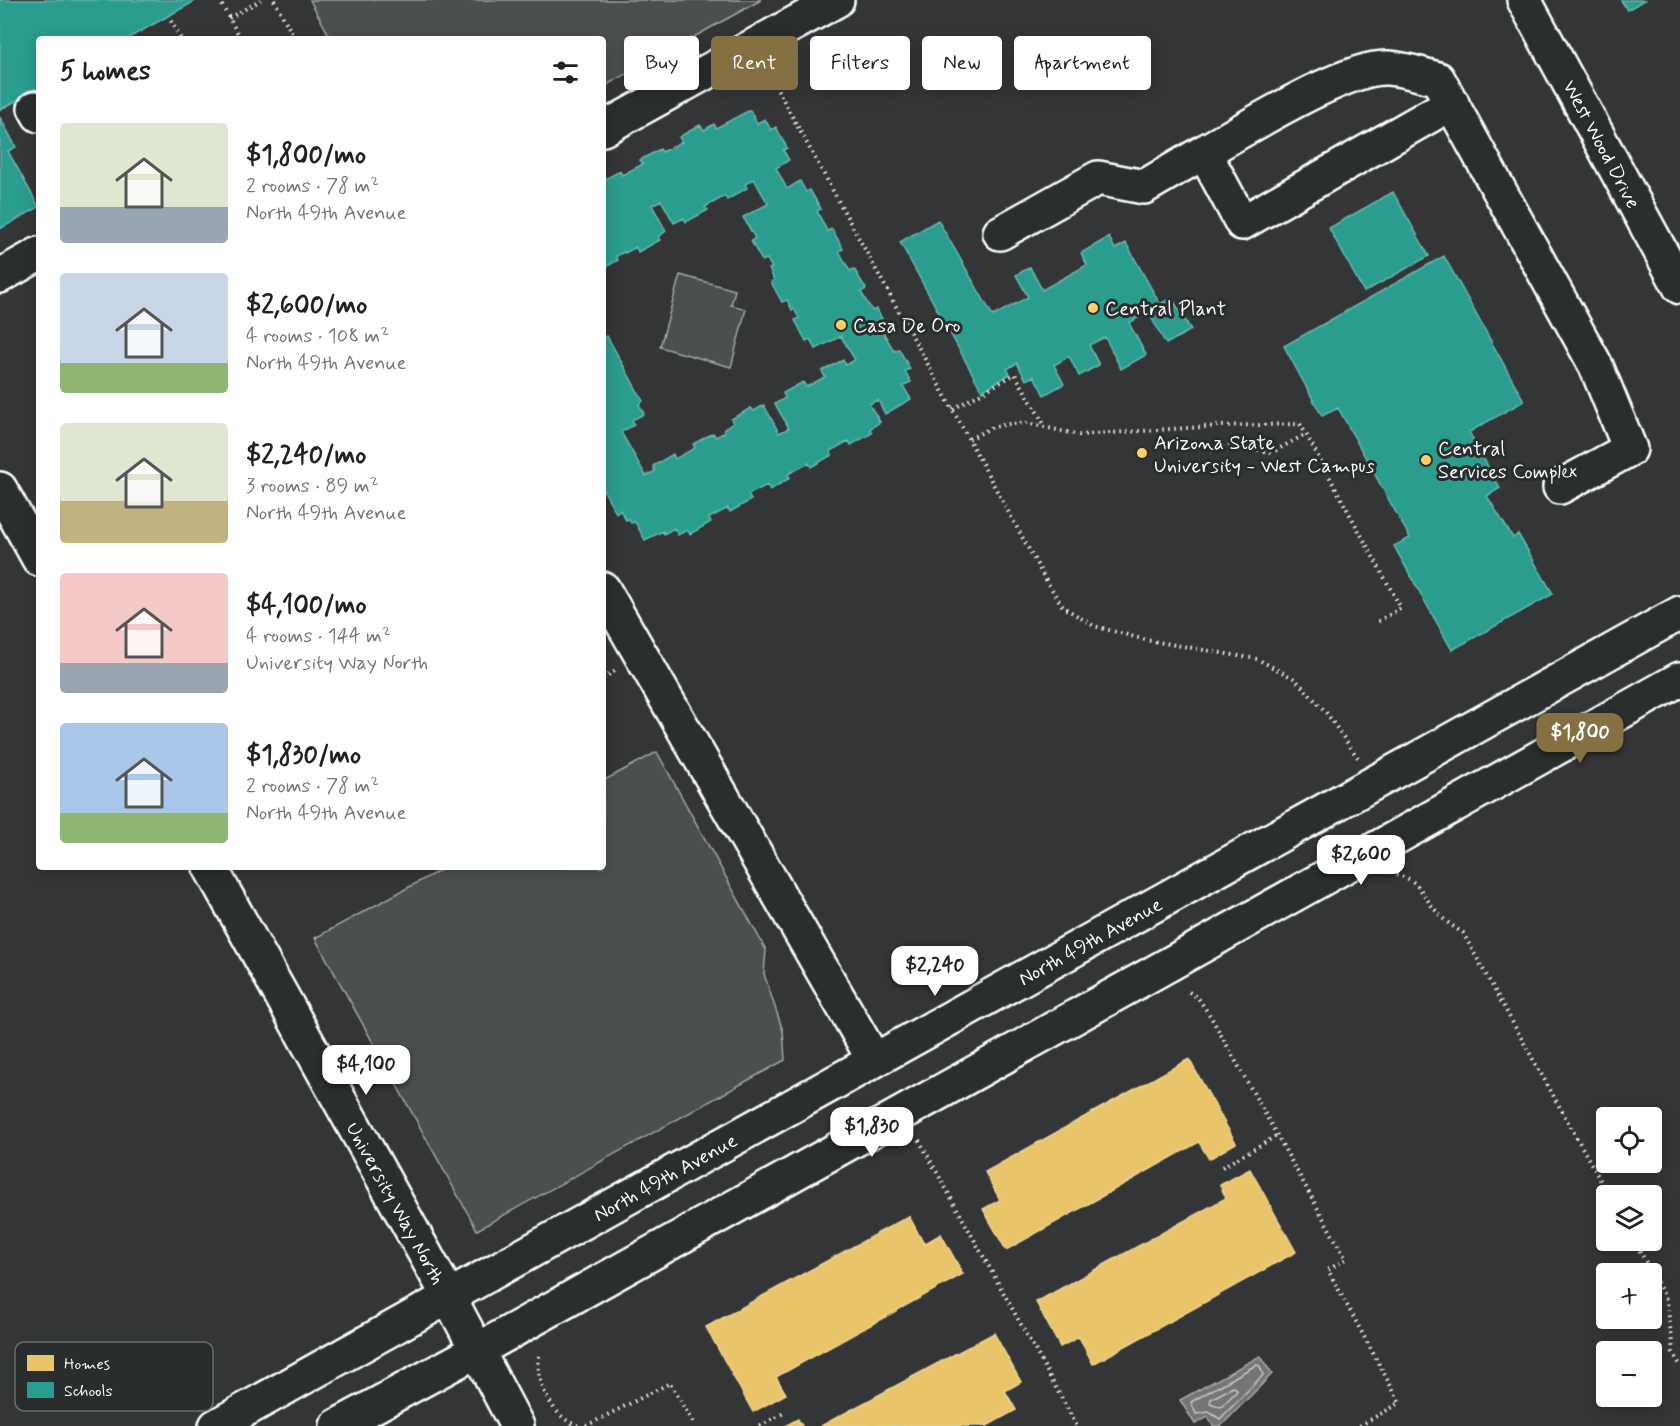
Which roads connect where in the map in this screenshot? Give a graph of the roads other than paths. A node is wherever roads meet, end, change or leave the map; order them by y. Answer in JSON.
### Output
{"nodes":[{"id":1,"x":837,"y":0,"type":"edge"},
{"id":2,"x":1524,"y":0,"type":"edge"},
{"id":3,"x":1452,"y":104,"type":"junction"},
{"id":4,"x":606,"y":127,"type":"edge"},
{"id":5,"x":1204,"y":152,"type":"junction"},
{"id":6,"x":1000,"y":233,"type":"dead end"},
{"id":7,"x":36,"y":256,"type":"edge"},
{"id":8,"x":0,"y":276,"type":"edge"},
{"id":9,"x":1680,"y":288,"type":"edge"},
{"id":10,"x":1560,"y":487,"type":"dead end"},
{"id":11,"x":0,"y":489,"type":"edge"},
{"id":12,"x":36,"y":554,"type":"edge"},
{"id":13,"x":606,"y":594,"type":"edge"},
{"id":14,"x":1680,"y":613,"type":"edge"},
{"id":15,"x":1680,"y":679,"type":"edge"},
{"id":16,"x":212,"y":870,"type":"edge"},
{"id":17,"x":874,"y":1060,"type":"junction"},
{"id":18,"x":448,"y":1297,"type":"junction"},
{"id":19,"x":478,"y":1350,"type":"junction"},
{"id":20,"x":216,"y":1426,"type":"edge"},
{"id":21,"x":337,"y":1426,"type":"edge"},
{"id":22,"x":517,"y":1426,"type":"edge"}],
"edges":[{"from":1,"to":4,"type":"street"},
{"from":2,"to":9,"type":"street","name":"West Wood Drive"},
{"from":3,"to":5,"type":"street"},
{"from":3,"to":5,"type":"street"},
{"from":3,"to":10,"type":"street"},
{"from":5,"to":6,"type":"street"},
{"from":7,"to":8,"type":"street"},
{"from":11,"to":12,"type":"street"},
{"from":13,"to":17,"type":"street"},
{"from":14,"to":17,"type":"street","name":"North 49th Avenue"},
{"from":15,"to":19,"type":"street"},
{"from":16,"to":18,"type":"street","name":"University Way North"},
{"from":17,"to":18,"type":"street","name":"North 49th Avenue"},
{"from":18,"to":19,"type":"street","name":"University Way North"},
{"from":18,"to":20,"type":"street","name":"North 49th Avenue"},
{"from":19,"to":21,"type":"street"},
{"from":19,"to":22,"type":"street","name":"University Way North"}]}
